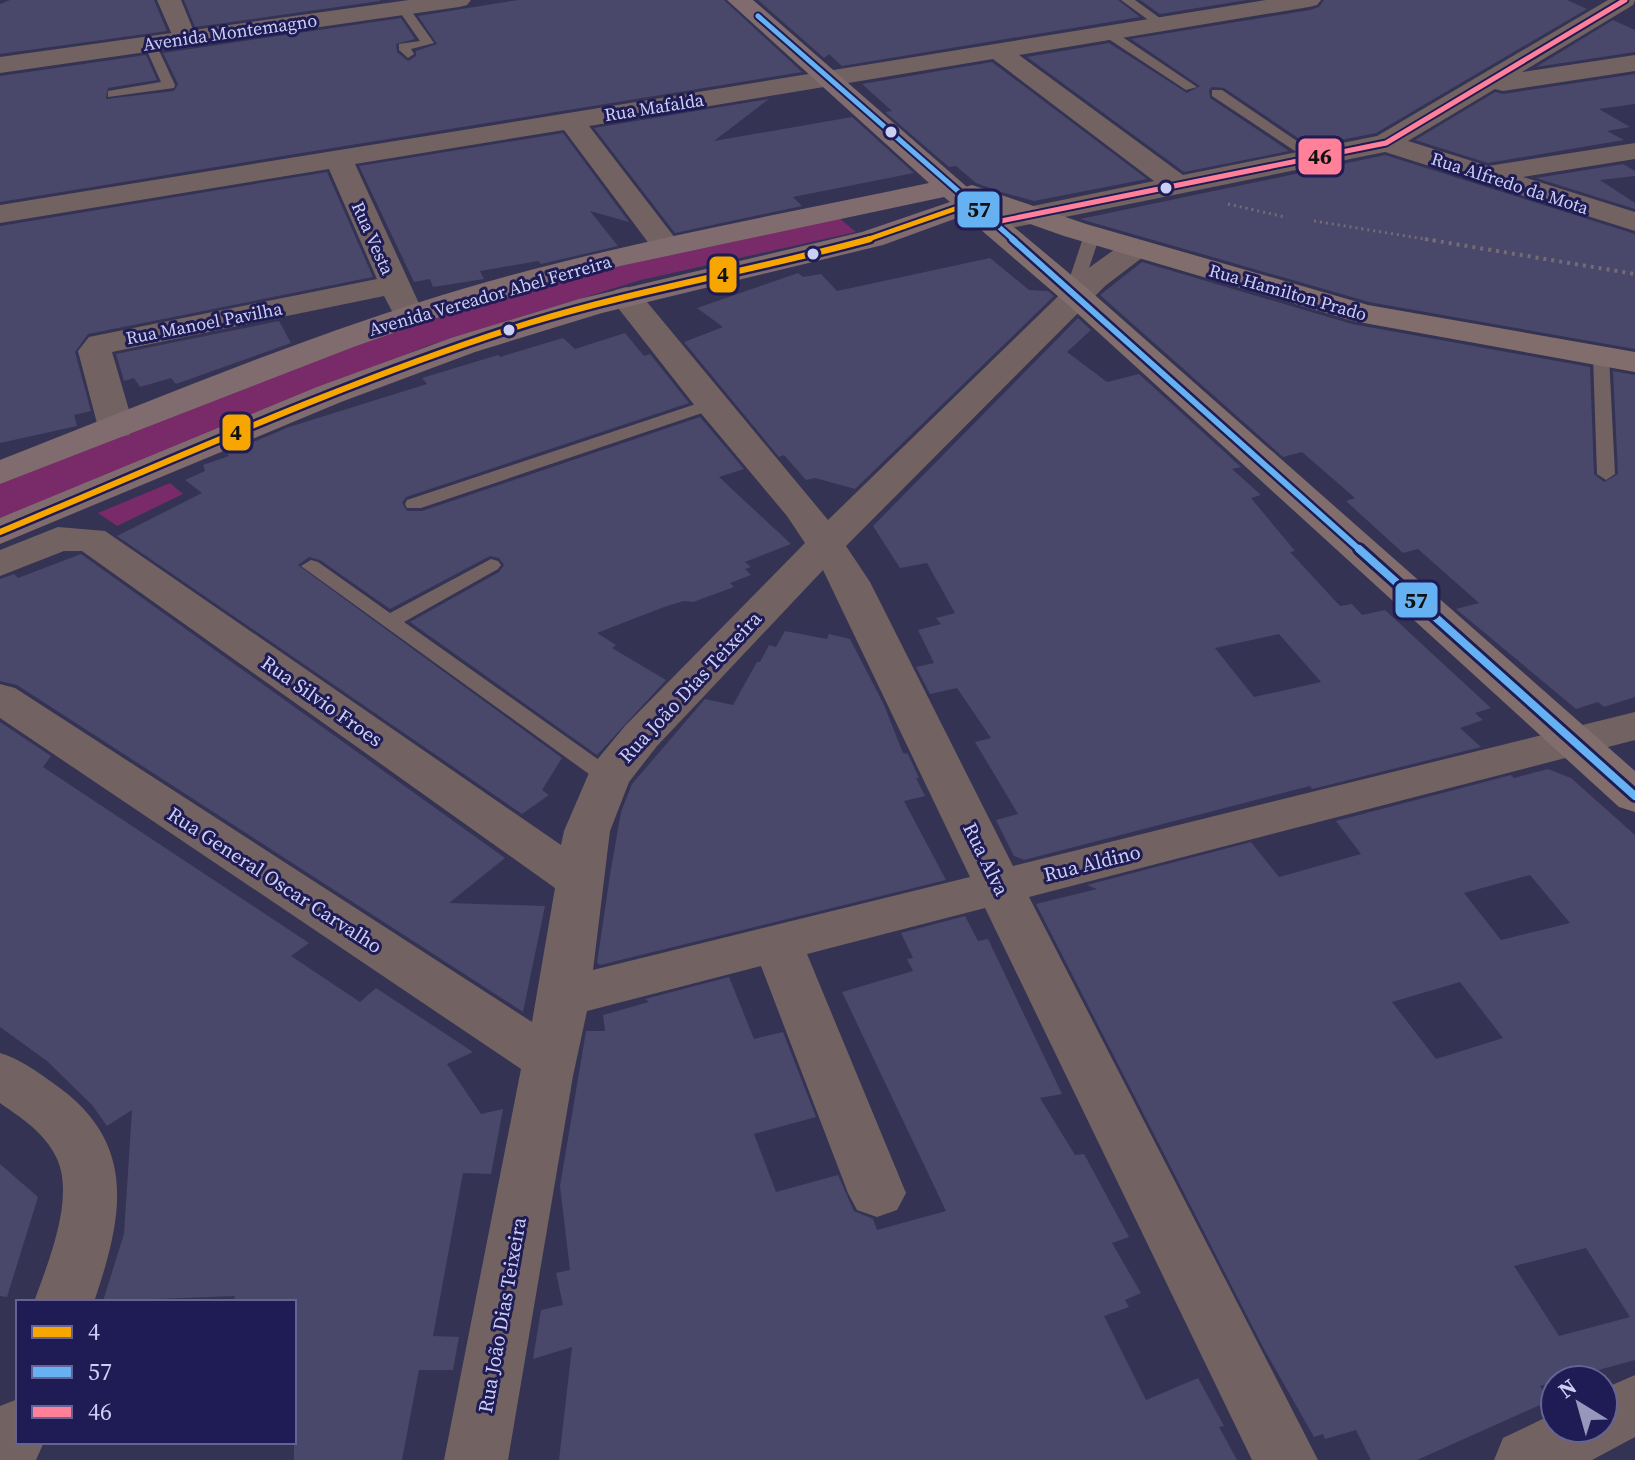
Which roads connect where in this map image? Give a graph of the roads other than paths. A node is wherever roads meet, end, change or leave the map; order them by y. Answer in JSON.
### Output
{"nodes":[{"id":1,"x":169,"y":0,"type":"edge"},
{"id":2,"x":459,"y":0,"type":"edge"},
{"id":3,"x":739,"y":0,"type":"edge"},
{"id":4,"x":1127,"y":0,"type":"edge"},
{"id":5,"x":1309,"y":0,"type":"edge"},
{"id":6,"x":1625,"y":0,"type":"edge"},
{"id":7,"x":403,"y":8,"type":"junction"},
{"id":8,"x":1162,"y":24,"type":"junction"},
{"id":9,"x":1108,"y":33,"type":"junction"},
{"id":10,"x":185,"y":39,"type":"junction"},
{"id":11,"x":150,"y":44,"type":"junction"},
{"id":12,"x":998,"y":51,"type":"junction"},
{"id":13,"x":408,"y":54,"type":"dead end"},
{"id":14,"x":1635,"y":63,"type":"edge"},
{"id":15,"x":0,"y":65,"type":"edge"},
{"id":16,"x":828,"y":79,"type":"junction"},
{"id":17,"x":1485,"y":85,"type":"junction"},
{"id":18,"x":1191,"y":87,"type":"dead end"},
{"id":19,"x":1217,"y":93,"type":"dead end"},
{"id":20,"x":113,"y":94,"type":"dead end"},
{"id":21,"x":571,"y":121,"type":"junction"},
{"id":22,"x":1386,"y":143,"type":"junction"},
{"id":23,"x":1635,"y":151,"type":"edge"},
{"id":24,"x":1315,"y":158,"type":"junction"},
{"id":25,"x":339,"y":159,"type":"junction"},
{"id":26,"x":1487,"y":175,"type":"junction"},
{"id":27,"x":1179,"y":186,"type":"junction"},
{"id":28,"x":970,"y":204,"type":"junction"},
{"id":29,"x":836,"y":211,"type":"junction"},
{"id":30,"x":0,"y":214,"type":"edge"},
{"id":31,"x":1032,"y":215,"type":"junction"},
{"id":32,"x":1635,"y":222,"type":"edge"},
{"id":33,"x":1092,"y":235,"type":"junction"},
{"id":34,"x":861,"y":243,"type":"junction"},
{"id":35,"x":667,"y":247,"type":"junction"},
{"id":36,"x":1136,"y":248,"type":"junction"},
{"id":37,"x":394,"y":285,"type":"junction"},
{"id":38,"x":1077,"y":296,"type":"junction"},
{"id":39,"x":626,"y":297,"type":"junction"},
{"id":40,"x":409,"y":315,"type":"junction"},
{"id":41,"x":1601,"y":356,"type":"junction"},
{"id":42,"x":1635,"y":362,"type":"edge"},
{"id":43,"x":711,"y":404,"type":"junction"},
{"id":44,"x":116,"y":427,"type":"junction"},
{"id":45,"x":0,"y":473,"type":"edge"},
{"id":46,"x":1606,"y":474,"type":"dead end"},
{"id":47,"x":414,"y":504,"type":"dead end"},
{"id":48,"x":0,"y":532,"type":"edge"},
{"id":49,"x":826,"y":544,"type":"junction"},
{"id":50,"x":0,"y":564,"type":"edge"},
{"id":51,"x":491,"y":565,"type":"dead end"},
{"id":52,"x":311,"y":566,"type":"dead end"},
{"id":53,"x":389,"y":622,"type":"junction"},
{"id":54,"x":0,"y":698,"type":"edge"},
{"id":55,"x":1635,"y":726,"type":"edge"},
{"id":56,"x":1573,"y":741,"type":"junction"},
{"id":57,"x":608,"y":777,"type":"junction"},
{"id":58,"x":1635,"y":796,"type":"edge"},
{"id":59,"x":579,"y":881,"type":"junction"},
{"id":60,"x":999,"y":886,"type":"junction"},
{"id":61,"x":777,"y":943,"type":"junction"},
{"id":62,"x":564,"y":997,"type":"junction"},
{"id":63,"x":550,"y":1061,"type":"junction"},
{"id":64,"x":0,"y":1074,"type":"edge"},
{"id":65,"x":877,"y":1193,"type":"dead end"},
{"id":66,"x":65,"y":1300,"type":"edge"},
{"id":67,"x":16,"y":1433,"type":"edge"},
{"id":68,"x":1558,"y":1444,"type":"edge"},
{"id":69,"x":4,"y":1460,"type":"edge"},
{"id":70,"x":476,"y":1460,"type":"edge"},
{"id":71,"x":1286,"y":1460,"type":"edge"},
{"id":72,"x":1526,"y":1460,"type":"edge"}],
"edges":[{"from":1,"to":10,"type":"street"},
{"from":2,"to":7,"type":"street","name":"Avenida Montemagno"},
{"from":3,"to":16,"type":"main road"},
{"from":4,"to":8,"type":"lane"},
{"from":5,"to":8,"type":"street","name":"Rua Mafalda"},
{"from":6,"to":17,"type":"street"},
{"from":7,"to":10,"type":"street","name":"Avenida Montemagno"},
{"from":7,"to":13,"type":"lane"},
{"from":8,"to":9,"type":"street","name":"Rua Mafalda"},
{"from":9,"to":12,"type":"street","name":"Rua Mafalda"},
{"from":9,"to":18,"type":"lane"},
{"from":10,"to":11,"type":"street","name":"Avenida Montemagno"},
{"from":11,"to":15,"type":"street","name":"Avenida Montemagno"},
{"from":11,"to":20,"type":"lane"},
{"from":12,"to":16,"type":"street","name":"Rua Mafalda"},
{"from":12,"to":27,"type":"street"},
{"from":14,"to":17,"type":"street"},
{"from":16,"to":21,"type":"street","name":"Rua Mafalda"},
{"from":16,"to":28,"type":"main road"},
{"from":17,"to":22,"type":"street"},
{"from":19,"to":24,"type":"lane"},
{"from":21,"to":25,"type":"street","name":"Rua Mafalda"},
{"from":21,"to":35,"type":"street"},
{"from":22,"to":24,"type":"street"},
{"from":22,"to":26,"type":"street","name":"Rua Alfredo da Mota"},
{"from":23,"to":26,"type":"street"},
{"from":24,"to":27,"type":"street"},
{"from":25,"to":30,"type":"street","name":"Rua Mafalda"},
{"from":25,"to":37,"type":"street","name":"Rua Vesta"},
{"from":26,"to":32,"type":"street","name":"Rua Alfredo da Mota"},
{"from":27,"to":31,"type":"street"},
{"from":28,"to":29,"type":"main road","name":"Avenida Vereador Abel Ferreira"},
{"from":28,"to":31,"type":"main road","name":"Rua Hamilton Prado"},
{"from":28,"to":31,"type":"street"},
{"from":28,"to":34,"type":"main road","name":"Avenida Vereador Abel Ferreira"},
{"from":28,"to":38,"type":"main road"},
{"from":29,"to":34,"type":"main road"},
{"from":29,"to":35,"type":"main road","name":"Avenida Vereador Abel Ferreira"},
{"from":31,"to":33,"type":"main road","name":"Rua Hamilton Prado"},
{"from":33,"to":36,"type":"main road","name":"Rua Hamilton Prado"},
{"from":33,"to":38,"type":"lane"},
{"from":34,"to":39,"type":"main road","name":"Avenida Vereador Abel Ferreira"},
{"from":35,"to":40,"type":"main road","name":"Avenida Vereador Abel Ferreira"},
{"from":36,"to":38,"type":"street","name":"Rua João Dias Teixeira"},
{"from":36,"to":41,"type":"main road","name":"Rua Hamilton Prado"},
{"from":37,"to":40,"type":"street","name":"Rua Vesta"},
{"from":37,"to":44,"type":"street","name":"Rua Manoel Pavilha"},
{"from":38,"to":49,"type":"street","name":"Rua João Dias Teixeira"},
{"from":38,"to":56,"type":"main road"},
{"from":39,"to":43,"type":"street","name":"Rua Alva"},
{"from":39,"to":48,"type":"main road","name":"Avenida Vereador Abel Ferreira"},
{"from":40,"to":44,"type":"main road","name":"Avenida Vereador Abel Ferreira"},
{"from":41,"to":42,"type":"main road","name":"Rua Hamilton Prado"},
{"from":41,"to":46,"type":"lane"},
{"from":43,"to":47,"type":"lane"},
{"from":43,"to":49,"type":"street","name":"Rua Alva"},
{"from":44,"to":45,"type":"main road","name":"Avenida Vereador Abel Ferreira"},
{"from":49,"to":57,"type":"street","name":"Rua João Dias Teixeira"},
{"from":49,"to":60,"type":"street","name":"Rua Alva"},
{"from":50,"to":59,"type":"street","name":"Rua Silvio Froes"},
{"from":51,"to":53,"type":"lane"},
{"from":52,"to":53,"type":"lane"},
{"from":53,"to":57,"type":"lane"},
{"from":54,"to":63,"type":"street","name":"Rua General Oscar Carvalho"},
{"from":55,"to":56,"type":"street","name":"Rua Aldino"},
{"from":56,"to":58,"type":"main road"},
{"from":56,"to":60,"type":"street","name":"Rua Aldino"},
{"from":57,"to":59,"type":"street","name":"Rua João Dias Teixeira"},
{"from":59,"to":62,"type":"street","name":"Rua João Dias Teixeira"},
{"from":60,"to":61,"type":"street","name":"Rua Aldino"},
{"from":60,"to":71,"type":"street","name":"Rua Alva"},
{"from":61,"to":62,"type":"street","name":"Rua Aldino"},
{"from":61,"to":65,"type":"street"},
{"from":62,"to":63,"type":"street","name":"Rua João Dias Teixeira"},
{"from":63,"to":70,"type":"street","name":"Rua João Dias Teixeira"},
{"from":64,"to":66,"type":"street"},
{"from":67,"to":69,"type":"street"},
{"from":68,"to":72,"type":"street"}]}
